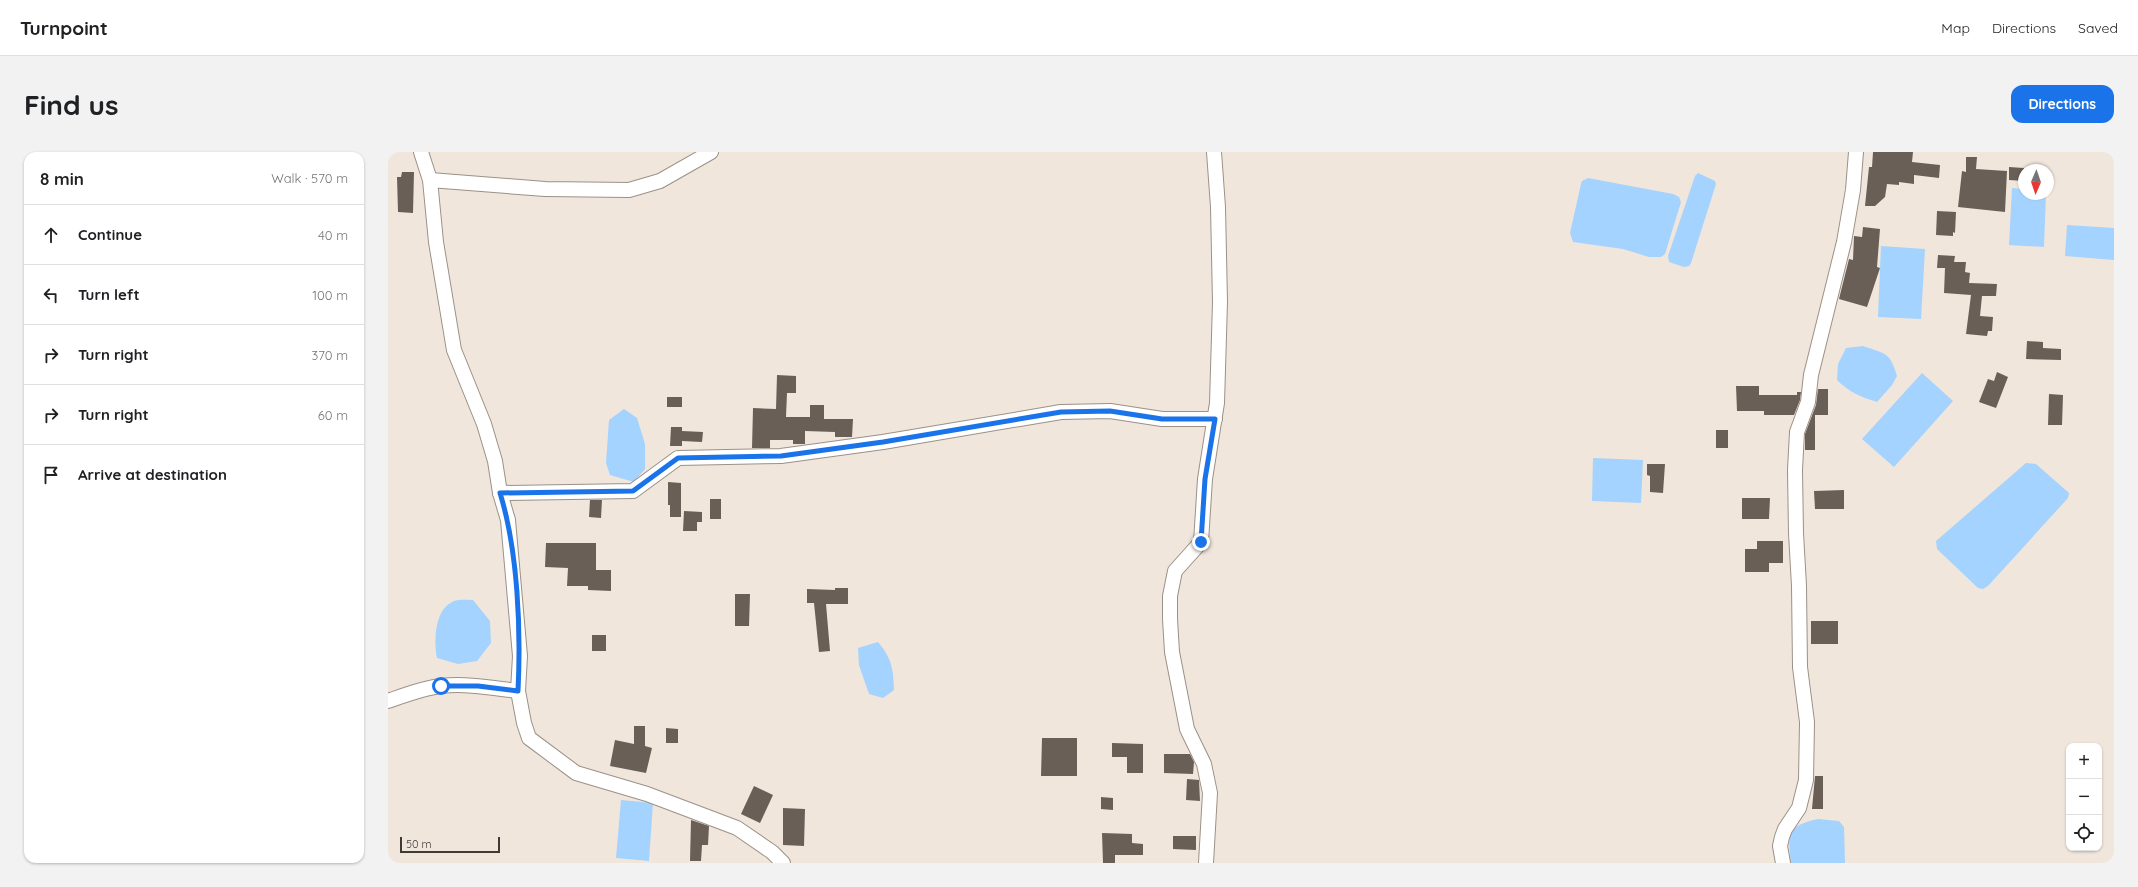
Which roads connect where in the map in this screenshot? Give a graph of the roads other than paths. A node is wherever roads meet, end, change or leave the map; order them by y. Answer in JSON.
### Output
{"nodes":[{"id":1,"x":421,"y":152,"type":"edge"},
{"id":2,"x":711,"y":152,"type":"edge"},
{"id":3,"x":1214,"y":152,"type":"edge"},
{"id":4,"x":1856,"y":152,"type":"edge"},
{"id":5,"x":430,"y":180,"type":"junction"},
{"id":6,"x":1215,"y":419,"type":"junction"},
{"id":7,"x":500,"y":493,"type":"junction"},
{"id":8,"x":518,"y":691,"type":"junction"},
{"id":9,"x":388,"y":700,"type":"edge"},
{"id":10,"x":783,"y":863,"type":"edge"},
{"id":11,"x":1206,"y":863,"type":"edge"},
{"id":12,"x":1783,"y":863,"type":"edge"}],
"edges":[{"from":1,"to":5,"type":"street"},
{"from":2,"to":5,"type":"street"},
{"from":3,"to":6,"type":"street"},
{"from":4,"to":12,"type":"street"},
{"from":5,"to":7,"type":"street"},
{"from":6,"to":7,"type":"street"},
{"from":6,"to":11,"type":"street"},
{"from":7,"to":8,"type":"street"},
{"from":8,"to":9,"type":"street"},
{"from":8,"to":10,"type":"street"}]}
